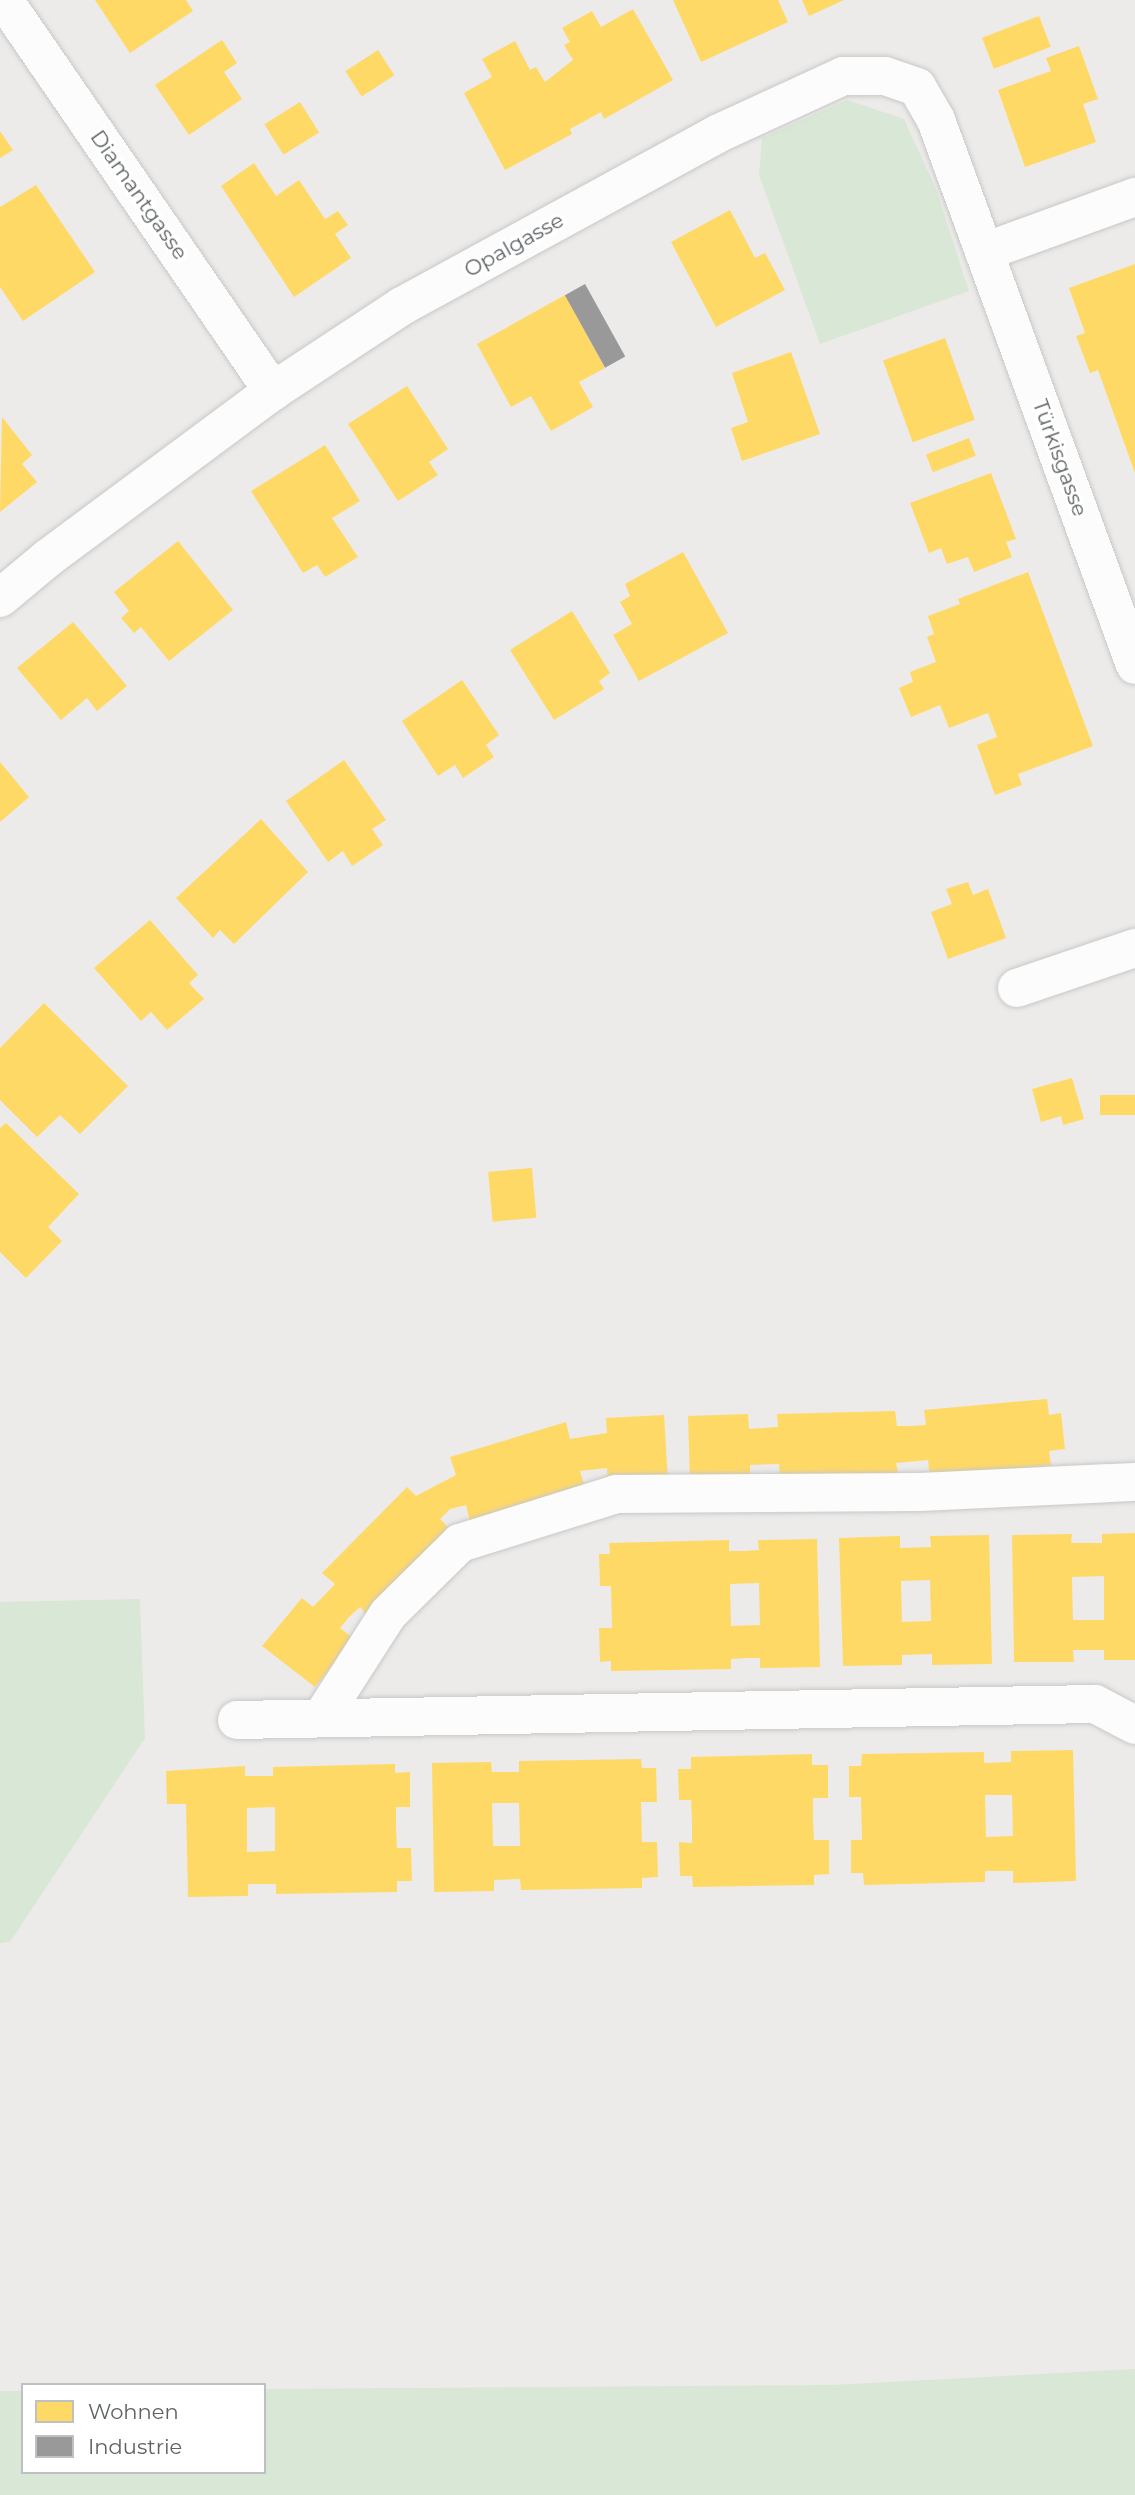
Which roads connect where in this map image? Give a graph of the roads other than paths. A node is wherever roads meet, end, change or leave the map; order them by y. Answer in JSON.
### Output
{"nodes":[{"id":1,"x":4,"y":0,"type":"edge"},
{"id":2,"x":1135,"y":197,"type":"edge"},
{"id":3,"x":984,"y":252,"type":"junction"},
{"id":4,"x":273,"y":391,"type":"junction"},
{"id":5,"x":0,"y":598,"type":"edge"},
{"id":6,"x":1135,"y":665,"type":"edge"},
{"id":7,"x":1135,"y":948,"type":"edge"},
{"id":8,"x":1017,"y":988,"type":"dead end"},
{"id":9,"x":1135,"y":1482,"type":"edge"},
{"id":10,"x":322,"y":1717,"type":"junction"},
{"id":11,"x":237,"y":1720,"type":"dead end"},
{"id":12,"x":1135,"y":1725,"type":"edge"}],
"edges":[{"from":1,"to":4,"type":"street","name":"Diamantgasse"},
{"from":2,"to":3,"type":"street"},
{"from":3,"to":4,"type":"street","name":"Opalgasse"},
{"from":3,"to":6,"type":"street","name":"Türkisgasse"},
{"from":4,"to":5,"type":"street","name":"Opalgasse"},
{"from":7,"to":8,"type":"street"},
{"from":9,"to":10,"type":"street"},
{"from":10,"to":11,"type":"street"},
{"from":10,"to":12,"type":"street"}]}
